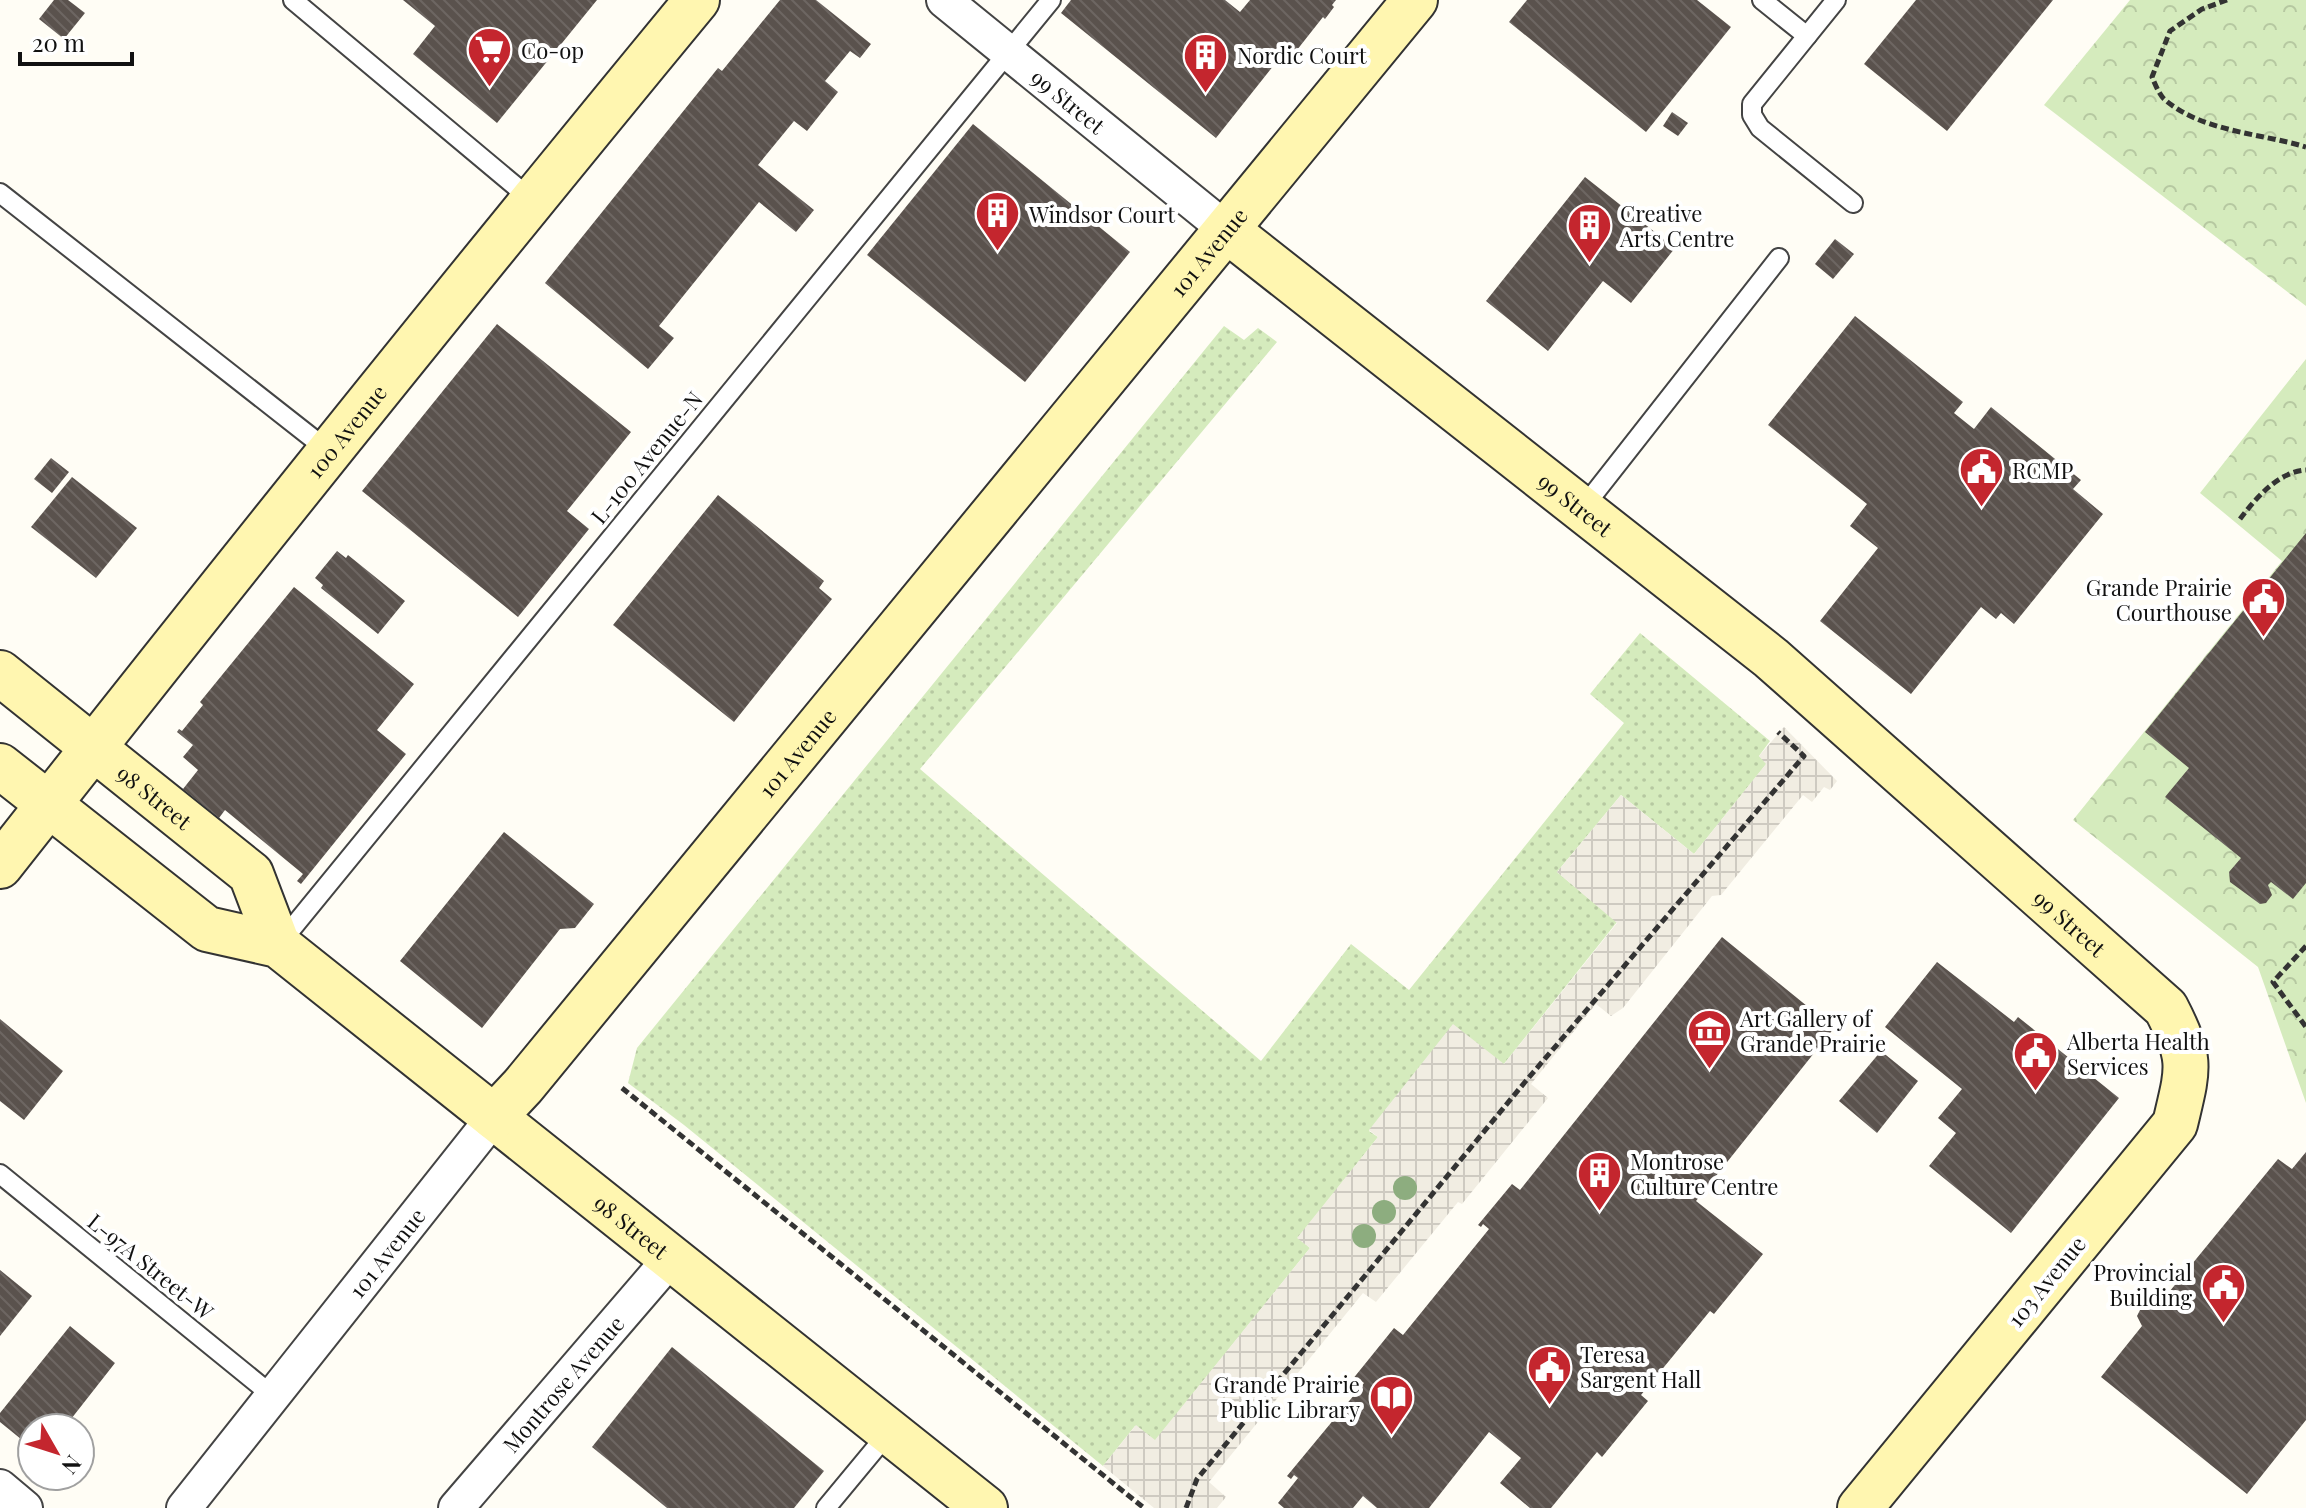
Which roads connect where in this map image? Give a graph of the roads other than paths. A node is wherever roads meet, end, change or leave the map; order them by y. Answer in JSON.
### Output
{"nodes":[{"id":1,"x":293,"y":0,"type":"edge"},
{"id":2,"x":697,"y":0,"type":"edge"},
{"id":3,"x":944,"y":0,"type":"edge"},
{"id":4,"x":1051,"y":0,"type":"edge"},
{"id":5,"x":1415,"y":0,"type":"edge"},
{"id":6,"x":1762,"y":0,"type":"edge"},
{"id":7,"x":1836,"y":0,"type":"edge"},
{"id":8,"x":1807,"y":36,"type":"junction"},
{"id":9,"x":1008,"y":53,"type":"junction"},
{"id":10,"x":0,"y":193,"type":"edge"},
{"id":11,"x":532,"y":200,"type":"junction"},
{"id":12,"x":1853,"y":203,"type":"dead end"},
{"id":13,"x":1228,"y":231,"type":"junction"},
{"id":14,"x":1779,"y":258,"type":"dead end"},
{"id":15,"x":330,"y":452,"type":"junction"},
{"id":16,"x":1582,"y":509,"type":"junction"},
{"id":17,"x":0,"y":673,"type":"edge"},
{"id":18,"x":93,"y":746,"type":"junction"},
{"id":19,"x":0,"y":766,"type":"edge"},
{"id":20,"x":49,"y":804,"type":"junction"},
{"id":21,"x":0,"y":866,"type":"edge"},
{"id":22,"x":278,"y":945,"type":"junction"},
{"id":23,"x":2181,"y":1036,"type":"joint"},
{"id":24,"x":494,"y":1117,"type":"junction"},
{"id":25,"x":0,"y":1174,"type":"edge"},
{"id":26,"x":671,"y":1258,"type":"junction"},
{"id":27,"x":273,"y":1396,"type":"junction"},
{"id":28,"x":889,"y":1432,"type":"junction"},
{"id":29,"x":0,"y":1487,"type":"edge"},
{"id":30,"x":25,"y":1508,"type":"edge"},
{"id":31,"x":184,"y":1508,"type":"edge"},
{"id":32,"x":456,"y":1508,"type":"edge"},
{"id":33,"x":826,"y":1508,"type":"edge"},
{"id":34,"x":985,"y":1508,"type":"edge"},
{"id":35,"x":1860,"y":1508,"type":"edge"}],
"edges":[{"from":1,"to":11,"type":"lane"},
{"from":2,"to":11,"type":"street","name":"100 Avenue"},
{"from":3,"to":9,"type":"street","name":"99 Street"},
{"from":4,"to":9,"type":"lane","name":"L-100 Avenue-N"},
{"from":5,"to":13,"type":"street","name":"101 Avenue"},
{"from":6,"to":8,"type":"lane"},
{"from":7,"to":8,"type":"lane"},
{"from":8,"to":12,"type":"lane"},
{"from":9,"to":13,"type":"street","name":"99 Street"},
{"from":9,"to":22,"type":"lane","name":"L-100 Avenue-N"},
{"from":10,"to":15,"type":"lane"},
{"from":11,"to":15,"type":"street","name":"100 Avenue"},
{"from":13,"to":16,"type":"street","name":"99 Street"},
{"from":13,"to":24,"type":"street","name":"101 Avenue"},
{"from":14,"to":16,"type":"lane"},
{"from":15,"to":18,"type":"street","name":"100 Avenue"},
{"from":16,"to":23,"type":"street","name":"99 Street"},
{"from":17,"to":18,"type":"street","name":"98 Street"},
{"from":18,"to":20,"type":"street","name":"100 Avenue"},
{"from":18,"to":22,"type":"street","name":"98 Street"},
{"from":19,"to":20,"type":"street","name":"98 Street"},
{"from":20,"to":21,"type":"street","name":"100 Avenue"},
{"from":20,"to":22,"type":"street","name":"98 Street"},
{"from":22,"to":24,"type":"street","name":"98 Street"},
{"from":23,"to":35,"type":"street","name":"103 Avenue"},
{"from":24,"to":26,"type":"street","name":"98 Street"},
{"from":24,"to":27,"type":"street","name":"101 Avenue"},
{"from":25,"to":27,"type":"lane","name":"L-97A Street-W"},
{"from":26,"to":28,"type":"street","name":"98 Street"},
{"from":26,"to":32,"type":"street","name":"Montrose Avenue"},
{"from":27,"to":31,"type":"street","name":"101 Avenue"},
{"from":28,"to":33,"type":"lane"},
{"from":28,"to":34,"type":"street","name":"98 Street"},
{"from":29,"to":30,"type":"street"}]}
